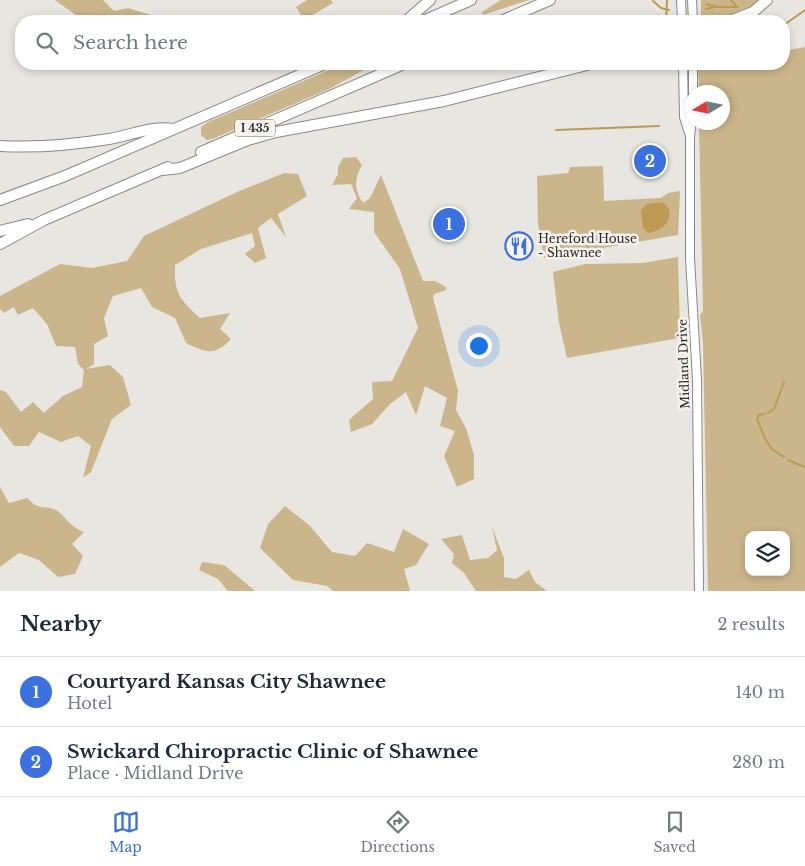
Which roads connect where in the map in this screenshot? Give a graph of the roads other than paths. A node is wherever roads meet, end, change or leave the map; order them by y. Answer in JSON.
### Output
{"nodes":[{"id":1,"x":430,"y":0,"type":"edge"},
{"id":2,"x":471,"y":0,"type":"edge"},
{"id":3,"x":550,"y":0,"type":"edge"},
{"id":4,"x":681,"y":0,"type":"edge"},
{"id":5,"x":692,"y":0,"type":"edge"},
{"id":6,"x":767,"y":0,"type":"edge"},
{"id":7,"x":413,"y":15,"type":"edge"},
{"id":8,"x":437,"y":15,"type":"edge"},
{"id":9,"x":515,"y":15,"type":"edge"},
{"id":10,"x":682,"y":15,"type":"edge"},
{"id":11,"x":693,"y":15,"type":"edge"},
{"id":12,"x":745,"y":15,"type":"edge"},
{"id":13,"x":311,"y":70,"type":"edge"},
{"id":14,"x":390,"y":70,"type":"edge"},
{"id":15,"x":568,"y":70,"type":"edge"},
{"id":16,"x":685,"y":70,"type":"edge"},
{"id":17,"x":686,"y":70,"type":"edge"},
{"id":18,"x":691,"y":85,"type":"edge"},
{"id":19,"x":173,"y":130,"type":"junction"},
{"id":20,"x":691,"y":130,"type":"edge"},
{"id":21,"x":690,"y":137,"type":"junction"},
{"id":22,"x":0,"y":146,"type":"edge"},
{"id":23,"x":162,"y":170,"type":"junction"},
{"id":24,"x":0,"y":200,"type":"edge"},
{"id":25,"x":44,"y":220,"type":"junction"},
{"id":26,"x":0,"y":232,"type":"edge"},
{"id":27,"x":0,"y":244,"type":"edge"},
{"id":28,"x":699,"y":591,"type":"edge"}],
"edges":[{"from":1,"to":7,"type":"highway"},
{"from":2,"to":8,"type":"highway"},
{"from":3,"to":9,"type":"highway"},
{"from":4,"to":10,"type":"main road"},
{"from":5,"to":11,"type":"main road"},
{"from":6,"to":12,"type":"highway"},
{"from":13,"to":19,"type":"highway","number":"I 435"},
{"from":14,"to":23,"type":"highway","number":"I 435"},
{"from":15,"to":23,"type":"highway"},
{"from":16,"to":21,"type":"main road","name":"Midland Drive"},
{"from":17,"to":18,"type":"main road","name":"Midland Drive"},
{"from":19,"to":22,"type":"highway"},
{"from":19,"to":24,"type":"highway","number":"I 435"},
{"from":20,"to":21,"type":"main road","name":"Midland Drive"},
{"from":21,"to":28,"type":"main road","name":"Midland Drive"},
{"from":23,"to":25,"type":"highway","number":"I 435"},
{"from":25,"to":26,"type":"highway","number":"I 435"},
{"from":25,"to":27,"type":"highway"}]}
